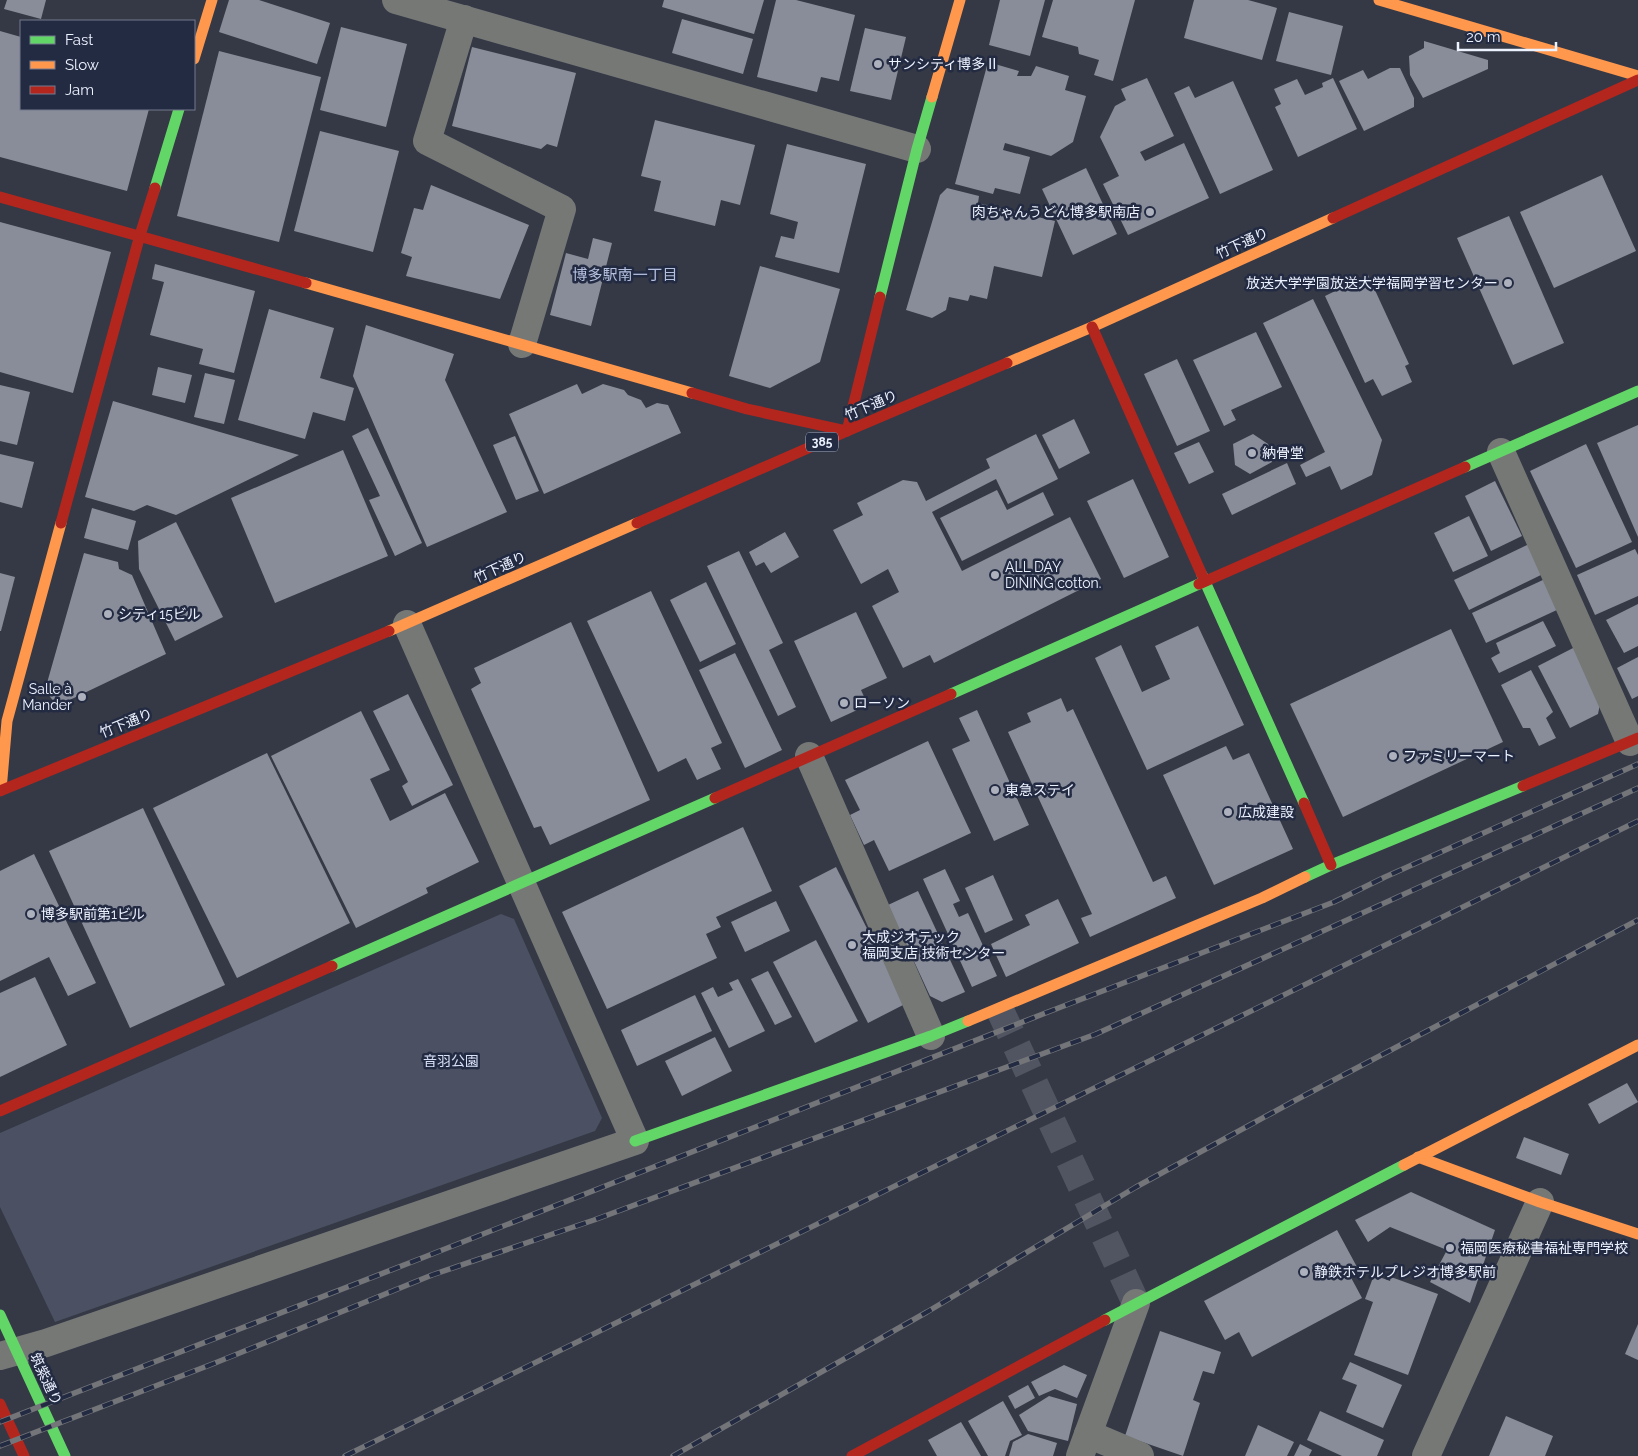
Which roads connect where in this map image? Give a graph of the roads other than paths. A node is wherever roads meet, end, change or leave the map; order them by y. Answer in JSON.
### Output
{"nodes":[{"id":1,"x":212,"y":0,"type":"edge"},
{"id":2,"x":396,"y":0,"type":"edge"},
{"id":3,"x":960,"y":0,"type":"edge"},
{"id":4,"x":1379,"y":0,"type":"edge"},
{"id":5,"x":464,"y":19,"type":"junction"},
{"id":6,"x":195,"y":56,"type":"edge"},
{"id":7,"x":1638,"y":76,"type":"edge"},
{"id":8,"x":1638,"y":80,"type":"edge"},
{"id":9,"x":179,"y":110,"type":"edge"},
{"id":10,"x":917,"y":149,"type":"junction"},
{"id":11,"x":0,"y":197,"type":"edge"},
{"id":12,"x":140,"y":236,"type":"junction"},
{"id":13,"x":1092,"y":328,"type":"junction"},
{"id":14,"x":522,"y":344,"type":"junction"},
{"id":15,"x":1638,"y":391,"type":"edge"},
{"id":16,"x":847,"y":431,"type":"junction"},
{"id":17,"x":1501,"y":452,"type":"junction"},
{"id":18,"x":1206,"y":581,"type":"junction"},
{"id":19,"x":407,"y":624,"type":"junction"},
{"id":20,"x":1634,"y":740,"type":"edge"},
{"id":21,"x":809,"y":756,"type":"junction"},
{"id":22,"x":1,"y":790,"type":"edge"},
{"id":23,"x":1331,"y":865,"type":"junction"},
{"id":24,"x":522,"y":884,"type":"junction"},
{"id":25,"x":931,"y":1036,"type":"junction"},
{"id":26,"x":1638,"y":1045,"type":"edge"},
{"id":27,"x":0,"y":1111,"type":"edge"},
{"id":28,"x":635,"y":1141,"type":"junction"},
{"id":29,"x":1418,"y":1157,"type":"junction"},
{"id":30,"x":1540,"y":1202,"type":"junction"},
{"id":31,"x":1638,"y":1234,"type":"edge"},
{"id":32,"x":1136,"y":1303,"type":"junction"},
{"id":33,"x":0,"y":1315,"type":"edge"},
{"id":34,"x":8,"y":1353,"type":"edge"},
{"id":35,"x":0,"y":1404,"type":"edge"},
{"id":36,"x":1084,"y":1445,"type":"edge"},
{"id":37,"x":24,"y":1456,"type":"edge"},
{"id":38,"x":65,"y":1456,"type":"edge"},
{"id":39,"x":852,"y":1456,"type":"edge"},
{"id":40,"x":1140,"y":1456,"type":"edge"},
{"id":41,"x":1426,"y":1456,"type":"edge"}],
"edges":[{"from":1,"to":6,"type":"main road"},
{"from":2,"to":5,"type":"street"},
{"from":3,"to":10,"type":"main road"},
{"from":4,"to":7,"type":"main road"},
{"from":5,"to":10,"type":"street"},
{"from":5,"to":14,"type":"street"},
{"from":8,"to":13,"type":"main road","name":"竹下通り","number":"385"},
{"from":9,"to":12,"type":"main road"},
{"from":10,"to":16,"type":"main road"},
{"from":11,"to":12,"type":"main road"},
{"from":12,"to":14,"type":"main road"},
{"from":12,"to":22,"type":"main road"},
{"from":13,"to":16,"type":"main road","name":"竹下通り","number":"385"},
{"from":13,"to":18,"type":"main road"},
{"from":14,"to":16,"type":"main road"},
{"from":15,"to":17,"type":"main road"},
{"from":16,"to":19,"type":"main road","name":"竹下通り","number":"385"},
{"from":17,"to":18,"type":"main road"},
{"from":17,"to":20,"type":"street"},
{"from":18,"to":21,"type":"main road"},
{"from":18,"to":23,"type":"main road"},
{"from":19,"to":22,"type":"main road","name":"竹下通り","number":"385"},
{"from":19,"to":24,"type":"street"},
{"from":20,"to":23,"type":"main road"},
{"from":21,"to":24,"type":"main road"},
{"from":21,"to":25,"type":"street"},
{"from":23,"to":25,"type":"main road"},
{"from":24,"to":27,"type":"main road"},
{"from":24,"to":28,"type":"street"},
{"from":25,"to":28,"type":"main road"},
{"from":26,"to":29,"type":"main road"},
{"from":28,"to":34,"type":"street"},
{"from":29,"to":30,"type":"main road"},
{"from":29,"to":32,"type":"main road"},
{"from":30,"to":31,"type":"main road"},
{"from":30,"to":41,"type":"street"},
{"from":32,"to":36,"type":"street"},
{"from":32,"to":39,"type":"main road"},
{"from":33,"to":34,"type":"main road","name":"筑紫通り"},
{"from":34,"to":38,"type":"main road","name":"筑紫通り"},
{"from":35,"to":37,"type":"main road"},
{"from":36,"to":40,"type":"street"}]}
